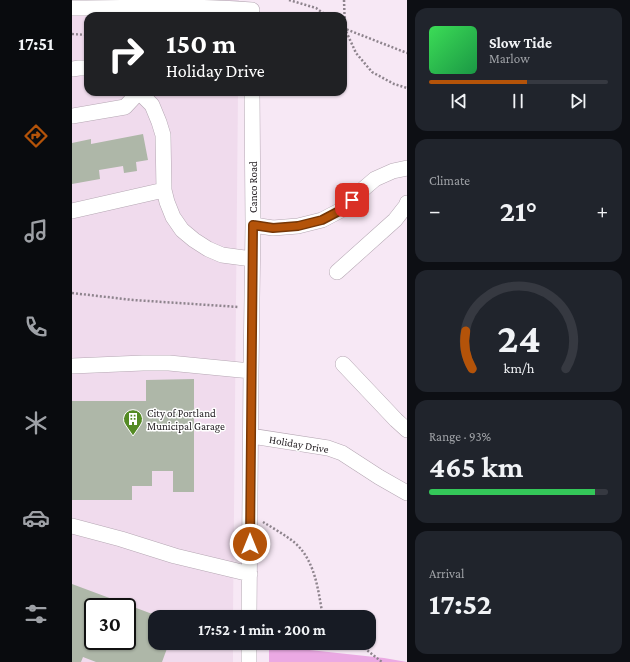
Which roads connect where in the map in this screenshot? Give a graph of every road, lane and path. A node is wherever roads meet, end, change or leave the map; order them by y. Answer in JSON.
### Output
{"nodes":[{"id":1,"x":289,"y":0,"type":"edge"},
{"id":2,"x":344,"y":0,"type":"edge"},
{"id":3,"x":72,"y":8,"type":"edge"},
{"id":4,"x":252,"y":9,"type":"edge"},
{"id":5,"x":322,"y":12,"type":"edge"},
{"id":6,"x":344,"y":12,"type":"edge"},
{"id":7,"x":347,"y":29,"type":"edge"},
{"id":8,"x":72,"y":34,"type":"edge"},
{"id":9,"x":347,"y":34,"type":"edge"},
{"id":10,"x":84,"y":35,"type":"edge"},
{"id":11,"x":407,"y":53,"type":"edge"},
{"id":12,"x":72,"y":68,"type":"edge"},
{"id":13,"x":84,"y":68,"type":"edge"},
{"id":14,"x":407,"y":88,"type":"edge"},
{"id":15,"x":135,"y":96,"type":"edge"},
{"id":16,"x":143,"y":96,"type":"edge"},
{"id":17,"x":252,"y":96,"type":"edge"},
{"id":18,"x":72,"y":116,"type":"edge"},
{"id":19,"x":407,"y":168,"type":"edge"},
{"id":20,"x":164,"y":190,"type":"junction"},
{"id":21,"x":407,"y":203,"type":"edge"},
{"id":22,"x":72,"y":211,"type":"edge"},
{"id":23,"x":253,"y":225,"type":"junction"},
{"id":24,"x":252,"y":258,"type":"junction"},
{"id":25,"x":337,"y":272,"type":"dead end"},
{"id":26,"x":72,"y":293,"type":"edge"},
{"id":27,"x":251,"y":308,"type":"junction"},
{"id":28,"x":343,"y":364,"type":"dead end"},
{"id":29,"x":72,"y":366,"type":"edge"},
{"id":30,"x":251,"y":371,"type":"junction"},
{"id":31,"x":404,"y":423,"type":"edge"},
{"id":32,"x":251,"y":436,"type":"junction"},
{"id":33,"x":407,"y":492,"type":"edge"},
{"id":34,"x":250,"y":513,"type":"junction"},
{"id":35,"x":72,"y":526,"type":"edge"},
{"id":36,"x":250,"y":574,"type":"junction"},
{"id":37,"x":249,"y":610,"type":"edge"},
{"id":38,"x":322,"y":610,"type":"edge"},
{"id":39,"x":249,"y":650,"type":"edge"},
{"id":40,"x":367,"y":650,"type":"edge"},
{"id":41,"x":249,"y":662,"type":"edge"},
{"id":42,"x":382,"y":662,"type":"edge"}],
"edges":[{"from":1,"to":5,"type":"path"},
{"from":2,"to":6,"type":"path"},
{"from":3,"to":4,"type":"street"},
{"from":7,"to":11,"type":"path"},
{"from":8,"to":10,"type":"path"},
{"from":9,"to":14,"type":"path"},
{"from":12,"to":13,"type":"street"},
{"from":15,"to":18,"type":"street"},
{"from":16,"to":20,"type":"street"},
{"from":17,"to":23,"type":"street","name":"Canco Road"},
{"from":19,"to":23,"type":"street"},
{"from":20,"to":22,"type":"street"},
{"from":20,"to":24,"type":"street"},
{"from":21,"to":25,"type":"street"},
{"from":23,"to":24,"type":"street","name":"Canco Road"},
{"from":24,"to":27,"type":"street","name":"Canco Road"},
{"from":26,"to":27,"type":"path"},
{"from":27,"to":30,"type":"street","name":"Canco Road"},
{"from":28,"to":31,"type":"street"},
{"from":29,"to":30,"type":"street"},
{"from":30,"to":32,"type":"street","name":"Canco Road"},
{"from":32,"to":33,"type":"street","name":"Holiday Drive"},
{"from":32,"to":34,"type":"street","name":"Canco Road"},
{"from":34,"to":36,"type":"street","name":"Canco Road"},
{"from":34,"to":38,"type":"path"},
{"from":35,"to":36,"type":"street"},
{"from":36,"to":37,"type":"street","name":"Canco Road"},
{"from":39,"to":41,"type":"street"},
{"from":40,"to":42,"type":"path"}]}
